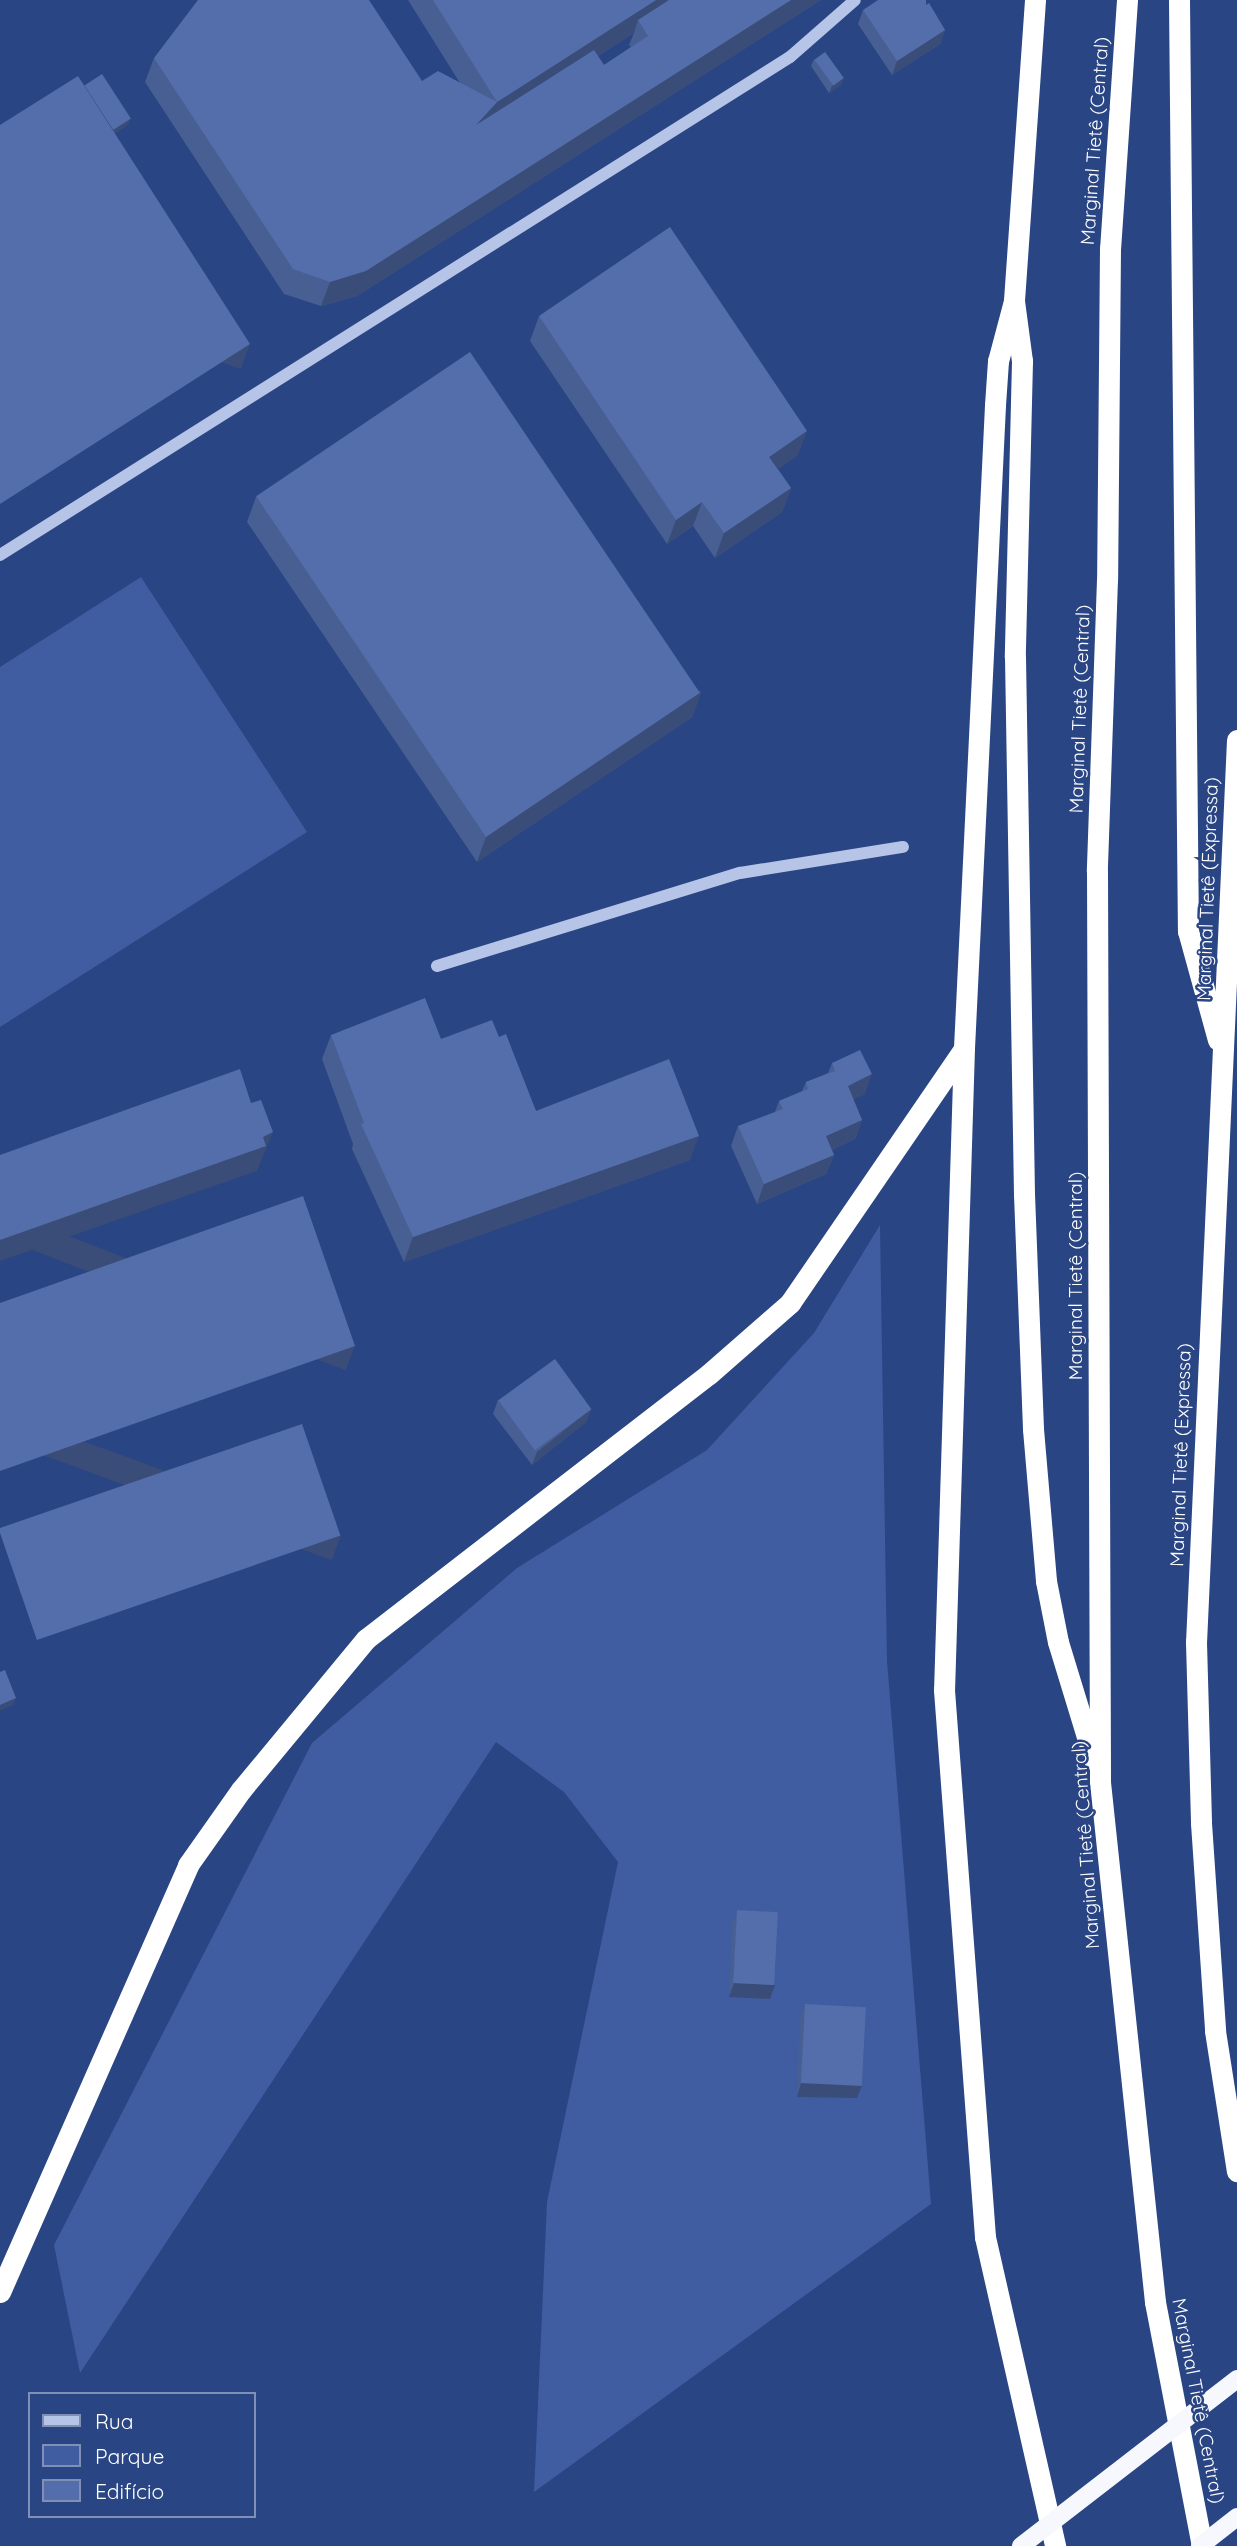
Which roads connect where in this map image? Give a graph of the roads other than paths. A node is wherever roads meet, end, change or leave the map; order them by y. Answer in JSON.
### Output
{"nodes":[{"id":1,"x":855,"y":0,"type":"edge"},
{"id":2,"x":1035,"y":0,"type":"edge"},
{"id":3,"x":1127,"y":0,"type":"edge"},
{"id":4,"x":1179,"y":0,"type":"edge"},
{"id":5,"x":1014,"y":301,"type":"junction"},
{"id":6,"x":0,"y":555,"type":"edge"},
{"id":7,"x":1237,"y":740,"type":"edge"},
{"id":8,"x":903,"y":847,"type":"dead end"},
{"id":9,"x":438,"y":966,"type":"dead end"},
{"id":10,"x":964,"y":1048,"type":"junction"},
{"id":11,"x":1224,"y":1061,"type":"junction"},
{"id":12,"x":1100,"y":1782,"type":"junction"},
{"id":13,"x":1237,"y":2171,"type":"edge"},
{"id":14,"x":0,"y":2292,"type":"edge"},
{"id":15,"x":1237,"y":2379,"type":"edge"},
{"id":16,"x":1237,"y":2517,"type":"edge"},
{"id":17,"x":1021,"y":2546,"type":"edge"},
{"id":18,"x":1055,"y":2546,"type":"edge"},
{"id":19,"x":1201,"y":2546,"type":"edge"}],
"edges":[{"from":1,"to":6,"type":"lane"},
{"from":2,"to":5,"type":"highway"},
{"from":3,"to":12,"type":"highway","name":"Marginal Tietê (Central)"},
{"from":4,"to":11,"type":"highway"},
{"from":5,"to":10,"type":"highway"},
{"from":5,"to":12,"type":"highway"},
{"from":7,"to":11,"type":"highway","name":"Marginal Tietê (Expressa)"},
{"from":8,"to":9,"type":"lane"},
{"from":10,"to":14,"type":"highway"},
{"from":10,"to":18,"type":"highway"},
{"from":11,"to":13,"type":"highway","name":"Marginal Tietê (Expressa)"},
{"from":12,"to":19,"type":"highway","name":"Marginal Tietê (Central)"},
{"from":15,"to":17,"type":"main road","bridge":true},
{"from":16,"to":19,"type":"main road","bridge":true}]}
